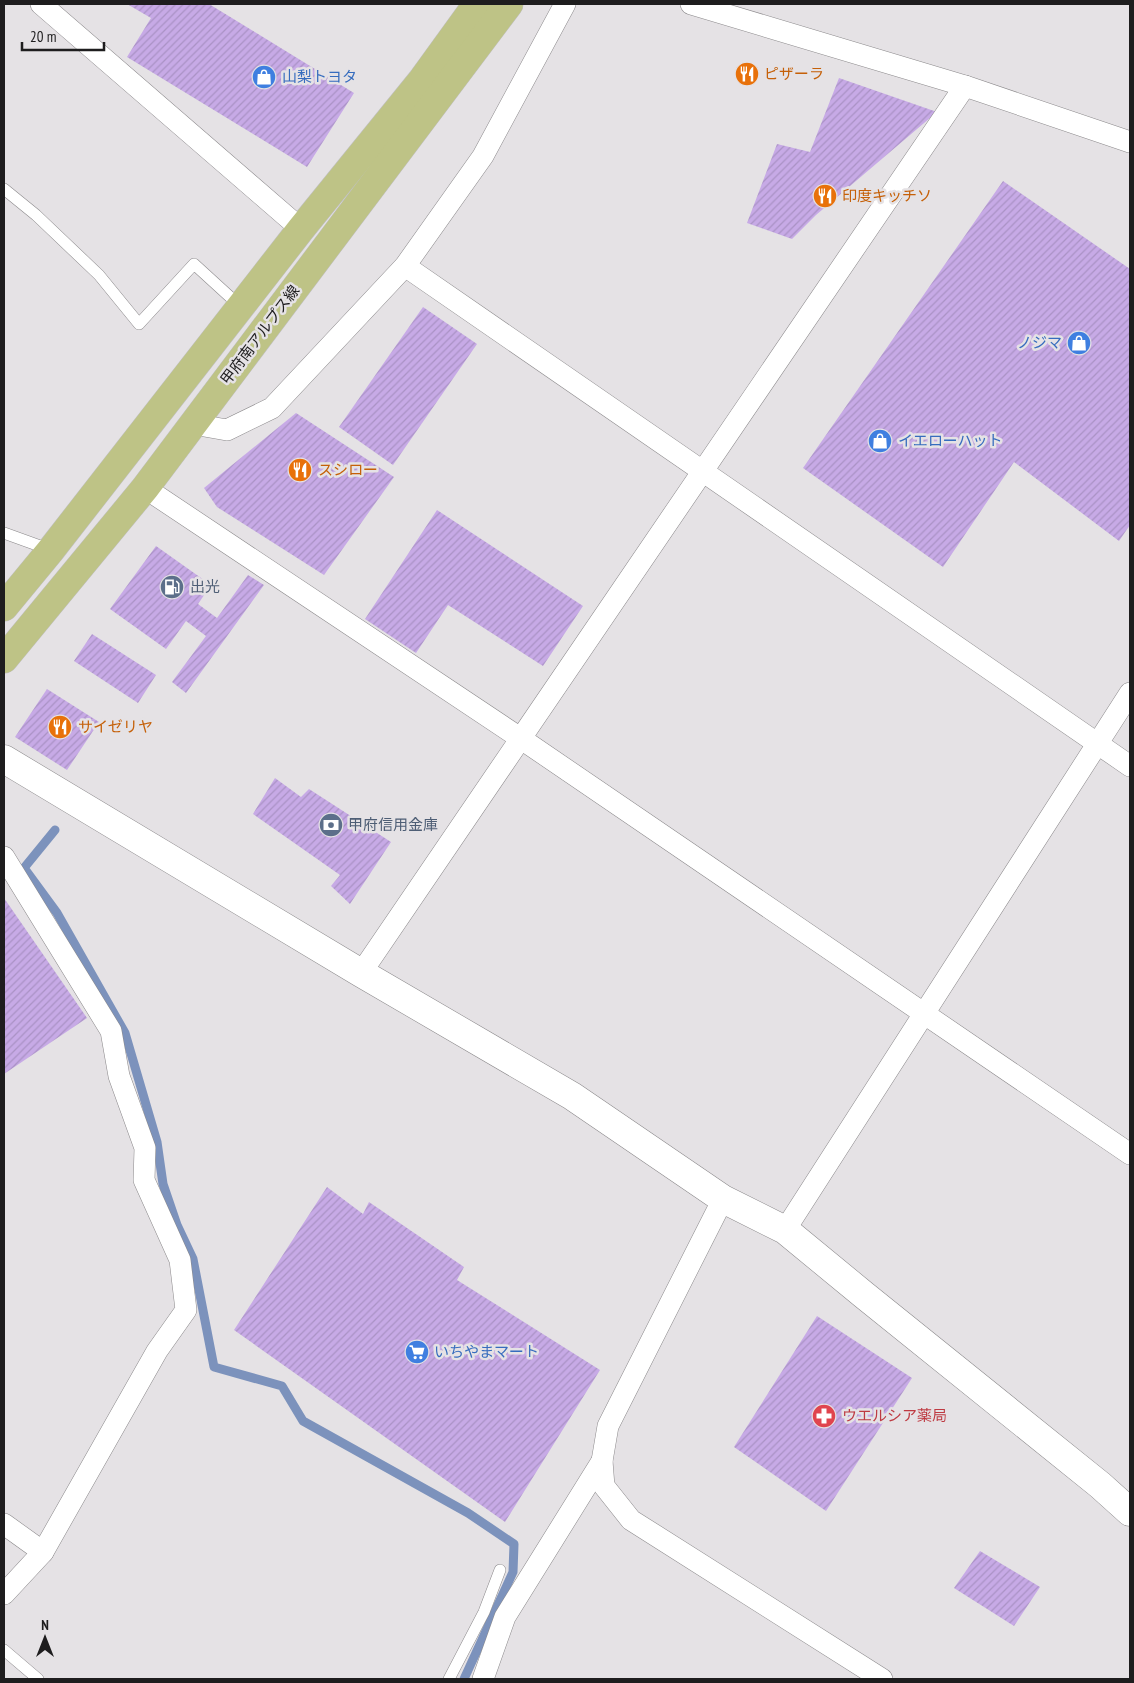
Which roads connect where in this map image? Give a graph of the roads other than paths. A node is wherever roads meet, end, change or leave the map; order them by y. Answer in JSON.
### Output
{"nodes":[{"id":1,"x":41,"y":4,"type":"edge"},
{"id":2,"x":477,"y":4,"type":"edge"},
{"id":3,"x":510,"y":4,"type":"edge"},
{"id":4,"x":565,"y":4,"type":"edge"},
{"id":5,"x":691,"y":4,"type":"edge"},
{"id":6,"x":965,"y":86,"type":"junction"},
{"id":7,"x":1130,"y":142,"type":"edge"},
{"id":8,"x":4,"y":190,"type":"edge"},
{"id":9,"x":301,"y":229,"type":"junction"},
{"id":10,"x":405,"y":266,"type":"junction"},
{"id":11,"x":241,"y":307,"type":"junction"},
{"id":12,"x":193,"y":424,"type":"junction"},
{"id":13,"x":702,"y":471,"type":"junction"},
{"id":14,"x":145,"y":488,"type":"junction"},
{"id":15,"x":4,"y":533,"type":"edge"},
{"id":16,"x":51,"y":550,"type":"junction"},
{"id":17,"x":4,"y":607,"type":"edge"},
{"id":18,"x":4,"y":659,"type":"edge"},
{"id":19,"x":1130,"y":692,"type":"edge"},
{"id":20,"x":520,"y":738,"type":"junction"},
{"id":21,"x":1097,"y":743,"type":"junction"},
{"id":22,"x":4,"y":759,"type":"edge"},
{"id":23,"x":1130,"y":766,"type":"edge"},
{"id":24,"x":4,"y":857,"type":"edge"},
{"id":25,"x":361,"y":973,"type":"junction"},
{"id":26,"x":924,"y":1013,"type":"junction"},
{"id":27,"x":1130,"y":1154,"type":"edge"},
{"id":28,"x":723,"y":1199,"type":"junction"},
{"id":29,"x":785,"y":1230,"type":"junction"},
{"id":30,"x":602,"y":1461,"type":"junction"},
{"id":31,"x":1130,"y":1512,"type":"edge"},
{"id":32,"x":4,"y":1524,"type":"edge"},
{"id":33,"x":43,"y":1552,"type":"junction"},
{"id":34,"x":500,"y":1570,"type":"dead end"},
{"id":35,"x":4,"y":1594,"type":"edge"},
{"id":36,"x":4,"y":1650,"type":"edge"},
{"id":37,"x":38,"y":1679,"type":"edge"},
{"id":38,"x":449,"y":1679,"type":"edge"},
{"id":39,"x":483,"y":1679,"type":"edge"},
{"id":40,"x":882,"y":1679,"type":"edge"}],
"edges":[{"from":1,"to":9,"type":"street"},
{"from":2,"to":9,"type":"main road","name":"甲府南アルプス線"},
{"from":3,"to":12,"type":"main road","name":"甲府南アルプス線"},
{"from":4,"to":10,"type":"street"},
{"from":5,"to":6,"type":"street"},
{"from":6,"to":7,"type":"street"},
{"from":6,"to":13,"type":"street"},
{"from":8,"to":11,"type":"lane"},
{"from":9,"to":11,"type":"main road","name":"甲府南アルプス線"},
{"from":10,"to":12,"type":"street"},
{"from":10,"to":13,"type":"street"},
{"from":11,"to":16,"type":"main road","name":"甲府南アルプス線"},
{"from":12,"to":14,"type":"main road","name":"甲府南アルプス線"},
{"from":13,"to":20,"type":"street"},
{"from":13,"to":21,"type":"street"},
{"from":14,"to":18,"type":"main road","name":"甲府南アルプス線"},
{"from":14,"to":20,"type":"street"},
{"from":15,"to":16,"type":"lane"},
{"from":16,"to":17,"type":"main road","name":"甲府南アルプス線"},
{"from":19,"to":21,"type":"street"},
{"from":20,"to":25,"type":"street"},
{"from":20,"to":26,"type":"street"},
{"from":21,"to":23,"type":"street"},
{"from":21,"to":26,"type":"street"},
{"from":22,"to":25,"type":"street"},
{"from":24,"to":33,"type":"street"},
{"from":25,"to":28,"type":"street"},
{"from":26,"to":27,"type":"street"},
{"from":26,"to":29,"type":"street"},
{"from":28,"to":29,"type":"street"},
{"from":28,"to":30,"type":"street"},
{"from":29,"to":31,"type":"street"},
{"from":30,"to":39,"type":"street"},
{"from":30,"to":40,"type":"street"},
{"from":32,"to":33,"type":"street"},
{"from":33,"to":35,"type":"street"},
{"from":34,"to":38,"type":"lane"},
{"from":36,"to":37,"type":"lane"}]}
